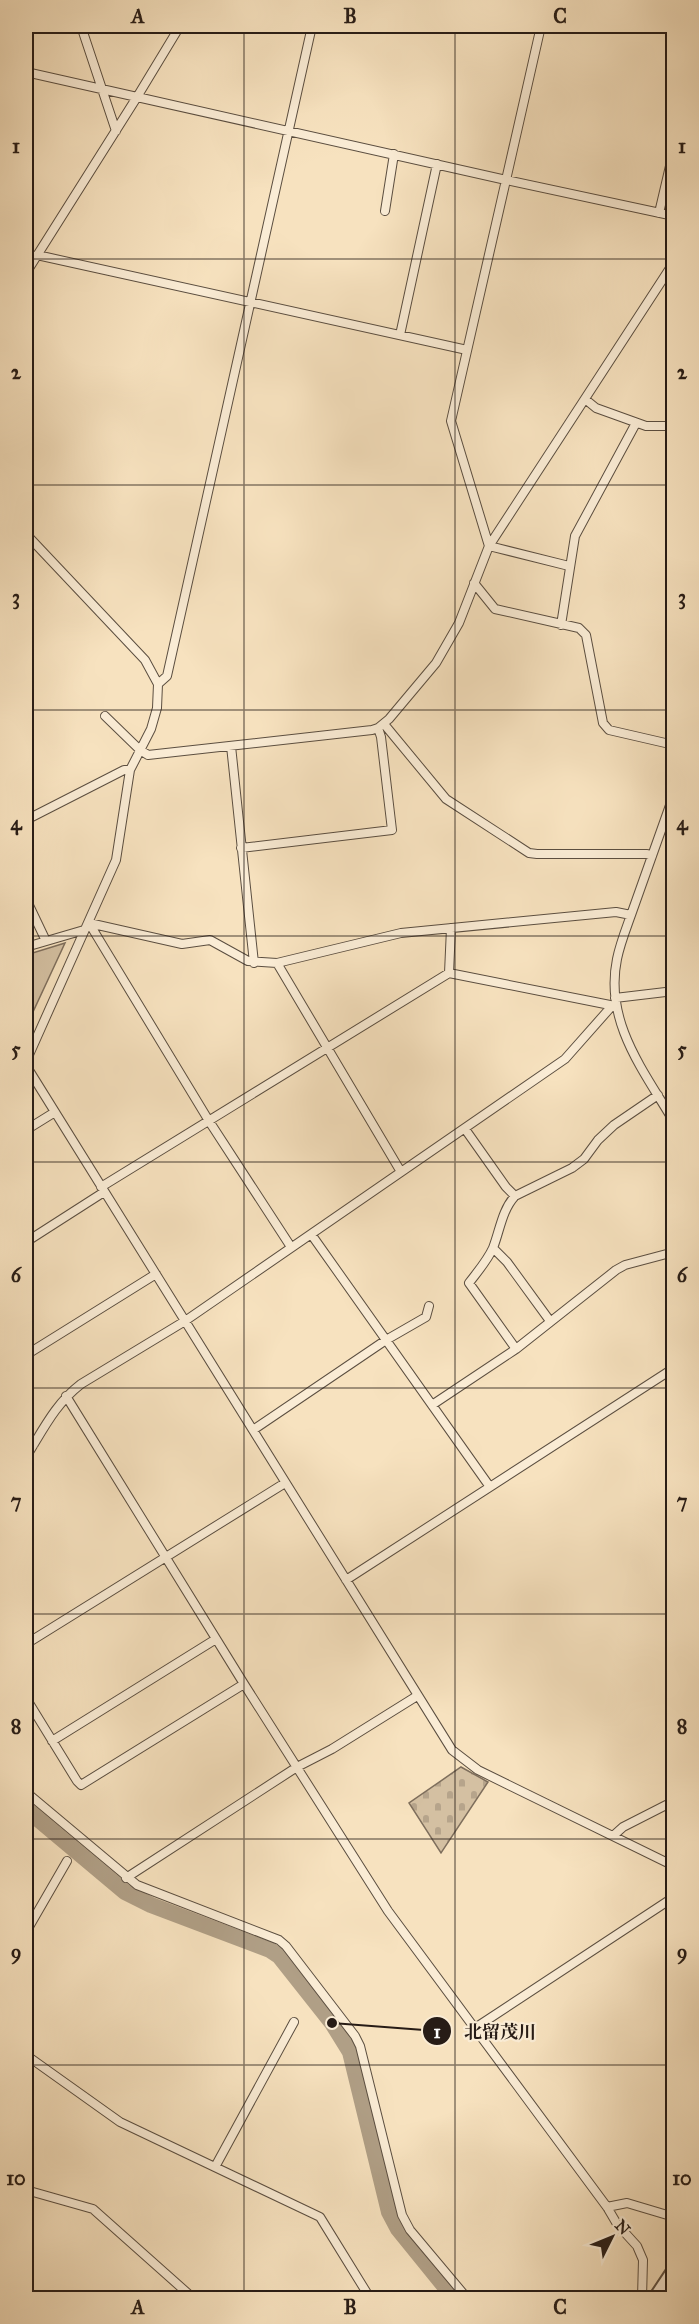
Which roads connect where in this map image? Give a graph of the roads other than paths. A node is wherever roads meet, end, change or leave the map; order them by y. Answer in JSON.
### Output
{"nodes":[{"id":1,"x":81,"y":26,"type":"edge"},
{"id":2,"x":180,"y":26,"type":"edge"},
{"id":3,"x":312,"y":26,"type":"edge"},
{"id":4,"x":541,"y":26,"type":"edge"},
{"id":5,"x":26,"y":72,"type":"edge"},
{"id":6,"x":104,"y":90,"type":"junction"},
{"id":7,"x":137,"y":97,"type":"junction"},
{"id":8,"x":116,"y":131,"type":"junction"},
{"id":9,"x":288,"y":131,"type":"junction"},
{"id":10,"x":674,"y":149,"type":"edge"},
{"id":11,"x":394,"y":154,"type":"junction"},
{"id":12,"x":437,"y":164,"type":"junction"},
{"id":13,"x":506,"y":180,"type":"junction"},
{"id":14,"x":385,"y":211,"type":"dead end"},
{"id":15,"x":659,"y":213,"type":"junction"},
{"id":16,"x":674,"y":216,"type":"edge"},
{"id":17,"x":38,"y":255,"type":"junction"},
{"id":18,"x":672,"y":268,"type":"edge"},
{"id":19,"x":26,"y":273,"type":"edge"},
{"id":20,"x":250,"y":303,"type":"junction"},
{"id":21,"x":400,"y":335,"type":"junction"},
{"id":22,"x":467,"y":350,"type":"junction"},
{"id":23,"x":585,"y":399,"type":"junction"},
{"id":24,"x":636,"y":423,"type":"junction"},
{"id":25,"x":674,"y":426,"type":"edge"},
{"id":26,"x":26,"y":534,"type":"edge"},
{"id":27,"x":489,"y":546,"type":"junction"},
{"id":28,"x":569,"y":566,"type":"junction"},
{"id":29,"x":474,"y":583,"type":"junction"},
{"id":30,"x":561,"y":625,"type":"junction"},
{"id":31,"x":158,"y":684,"type":"junction"},
{"id":32,"x":105,"y":716,"type":"dead end"},
{"id":33,"x":381,"y":726,"type":"junction"},
{"id":34,"x":674,"y":745,"type":"edge"},
{"id":35,"x":231,"y":746,"type":"junction"},
{"id":36,"x":140,"y":750,"type":"junction"},
{"id":37,"x":130,"y":770,"type":"junction"},
{"id":38,"x":674,"y":794,"type":"edge"},
{"id":39,"x":26,"y":820,"type":"edge"},
{"id":40,"x":241,"y":848,"type":"junction"},
{"id":41,"x":652,"y":856,"type":"junction"},
{"id":42,"x":26,"y":899,"type":"edge"},
{"id":43,"x":631,"y":915,"type":"junction"},
{"id":44,"x":87,"y":926,"type":"junction"},
{"id":45,"x":451,"y":928,"type":"junction"},
{"id":46,"x":46,"y":941,"type":"junction"},
{"id":47,"x":26,"y":947,"type":"edge"},
{"id":48,"x":254,"y":963,"type":"junction"},
{"id":49,"x":277,"y":963,"type":"junction"},
{"id":50,"x":449,"y":973,"type":"junction"},
{"id":51,"x":674,"y":991,"type":"edge"},
{"id":52,"x":614,"y":1004,"type":"junction"},
{"id":53,"x":327,"y":1048,"type":"junction"},
{"id":54,"x":658,"y":1095,"type":"junction"},
{"id":55,"x":55,"y":1112,"type":"junction"},
{"id":56,"x":209,"y":1121,"type":"junction"},
{"id":57,"x":674,"y":1122,"type":"edge"},
{"id":58,"x":465,"y":1129,"type":"junction"},
{"id":59,"x":26,"y":1131,"type":"edge"},
{"id":60,"x":401,"y":1172,"type":"junction"},
{"id":61,"x":103,"y":1190,"type":"junction"},
{"id":62,"x":515,"y":1196,"type":"junction"},
{"id":63,"x":311,"y":1234,"type":"junction"},
{"id":64,"x":26,"y":1242,"type":"edge"},
{"id":65,"x":291,"y":1247,"type":"junction"},
{"id":66,"x":493,"y":1248,"type":"junction"},
{"id":67,"x":674,"y":1252,"type":"edge"},
{"id":68,"x":156,"y":1274,"type":"junction"},
{"id":69,"x":429,"y":1306,"type":"dead end"},
{"id":70,"x":185,"y":1321,"type":"junction"},
{"id":71,"x":550,"y":1321,"type":"junction"},
{"id":72,"x":386,"y":1340,"type":"junction"},
{"id":73,"x":516,"y":1349,"type":"junction"},
{"id":74,"x":26,"y":1355,"type":"edge"},
{"id":75,"x":674,"y":1368,"type":"edge"},
{"id":76,"x":66,"y":1396,"type":"junction"},
{"id":77,"x":432,"y":1405,"type":"junction"},
{"id":78,"x":253,"y":1430,"type":"junction"},
{"id":79,"x":26,"y":1431,"type":"edge"},
{"id":80,"x":34,"y":1444,"type":"junction"},
{"id":81,"x":26,"y":1457,"type":"edge"},
{"id":82,"x":285,"y":1483,"type":"junction"},
{"id":83,"x":490,"y":1487,"type":"junction"},
{"id":84,"x":166,"y":1558,"type":"junction"},
{"id":85,"x":346,"y":1580,"type":"junction"},
{"id":86,"x":216,"y":1639,"type":"junction"},
{"id":87,"x":26,"y":1644,"type":"edge"},
{"id":88,"x":244,"y":1684,"type":"junction"},
{"id":89,"x":417,"y":1696,"type":"junction"},
{"id":90,"x":26,"y":1698,"type":"edge"},
{"id":91,"x":52,"y":1741,"type":"junction"},
{"id":92,"x":297,"y":1767,"type":"junction"},
{"id":93,"x":26,"y":1792,"type":"edge"},
{"id":94,"x":674,"y":1801,"type":"edge"},
{"id":95,"x":613,"y":1836,"type":"junction"},
{"id":96,"x":67,"y":1860,"type":"dead end"},
{"id":97,"x":674,"y":1866,"type":"edge"},
{"id":98,"x":126,"y":1878,"type":"junction"},
{"id":99,"x":674,"y":1897,"type":"edge"},
{"id":100,"x":26,"y":1932,"type":"edge"},
{"id":101,"x":294,"y":2022,"type":"dead end"},
{"id":102,"x":475,"y":2028,"type":"junction"},
{"id":103,"x":26,"y":2055,"type":"edge"},
{"id":104,"x":214,"y":2167,"type":"junction"},
{"id":105,"x":26,"y":2190,"type":"edge"},
{"id":106,"x":607,"y":2207,"type":"junction"},
{"id":107,"x":674,"y":2217,"type":"edge"},
{"id":108,"x":674,"y":2268,"type":"edge"},
{"id":109,"x":193,"y":2298,"type":"edge"},
{"id":110,"x":370,"y":2298,"type":"edge"},
{"id":111,"x":467,"y":2298,"type":"edge"},
{"id":112,"x":642,"y":2298,"type":"edge"},
{"id":113,"x":654,"y":2298,"type":"edge"}],
"edges":[{"from":1,"to":6,"type":"street"},
{"from":2,"to":7,"type":"street"},
{"from":3,"to":9,"type":"street"},
{"from":4,"to":13,"type":"street"},
{"from":5,"to":6,"type":"street"},
{"from":6,"to":7,"type":"street"},
{"from":6,"to":8,"type":"street"},
{"from":7,"to":8,"type":"street"},
{"from":7,"to":9,"type":"street"},
{"from":8,"to":17,"type":"street"},
{"from":9,"to":11,"type":"street"},
{"from":9,"to":20,"type":"street"},
{"from":10,"to":15,"type":"street"},
{"from":11,"to":12,"type":"street"},
{"from":11,"to":14,"type":"street"},
{"from":12,"to":13,"type":"street"},
{"from":12,"to":21,"type":"street"},
{"from":13,"to":15,"type":"street"},
{"from":13,"to":22,"type":"street"},
{"from":15,"to":16,"type":"street"},
{"from":17,"to":19,"type":"street"},
{"from":17,"to":20,"type":"street"},
{"from":18,"to":23,"type":"street"},
{"from":20,"to":21,"type":"street"},
{"from":20,"to":31,"type":"street"},
{"from":21,"to":22,"type":"street"},
{"from":22,"to":27,"type":"street"},
{"from":23,"to":24,"type":"street"},
{"from":23,"to":27,"type":"street"},
{"from":24,"to":25,"type":"street"},
{"from":24,"to":28,"type":"street"},
{"from":26,"to":31,"type":"street"},
{"from":27,"to":28,"type":"street"},
{"from":27,"to":29,"type":"street"},
{"from":28,"to":30,"type":"street"},
{"from":29,"to":30,"type":"street"},
{"from":29,"to":33,"type":"street"},
{"from":30,"to":34,"type":"street"},
{"from":31,"to":36,"type":"street"},
{"from":32,"to":36,"type":"street"},
{"from":33,"to":35,"type":"street"},
{"from":33,"to":40,"type":"street"},
{"from":33,"to":41,"type":"street"},
{"from":35,"to":36,"type":"street"},
{"from":35,"to":40,"type":"street"},
{"from":36,"to":37,"type":"street"},
{"from":37,"to":39,"type":"street"},
{"from":37,"to":44,"type":"street"},
{"from":38,"to":41,"type":"street"},
{"from":40,"to":48,"type":"street"},
{"from":41,"to":43,"type":"street"},
{"from":42,"to":46,"type":"street"},
{"from":43,"to":45,"type":"street"},
{"from":43,"to":52,"type":"street"},
{"from":44,"to":46,"type":"street"},
{"from":44,"to":48,"type":"street"},
{"from":44,"to":55,"type":"street"},
{"from":44,"to":56,"type":"street"},
{"from":45,"to":49,"type":"street"},
{"from":45,"to":50,"type":"street"},
{"from":46,"to":47,"type":"street"},
{"from":48,"to":49,"type":"street"},
{"from":49,"to":53,"type":"street"},
{"from":50,"to":52,"type":"street"},
{"from":50,"to":53,"type":"street"},
{"from":51,"to":52,"type":"street"},
{"from":52,"to":54,"type":"street"},
{"from":52,"to":58,"type":"street"},
{"from":53,"to":56,"type":"street"},
{"from":53,"to":60,"type":"street"},
{"from":54,"to":57,"type":"street"},
{"from":54,"to":62,"type":"street"},
{"from":55,"to":59,"type":"street"},
{"from":55,"to":61,"type":"street"},
{"from":56,"to":61,"type":"street"},
{"from":56,"to":65,"type":"street"},
{"from":58,"to":60,"type":"street"},
{"from":58,"to":62,"type":"street"},
{"from":60,"to":63,"type":"street"},
{"from":61,"to":64,"type":"street"},
{"from":61,"to":68,"type":"street"},
{"from":62,"to":66,"type":"street"},
{"from":63,"to":65,"type":"street"},
{"from":63,"to":72,"type":"street"},
{"from":65,"to":70,"type":"street"},
{"from":66,"to":71,"type":"street"},
{"from":66,"to":73,"type":"street"},
{"from":67,"to":71,"type":"street"},
{"from":68,"to":70,"type":"street"},
{"from":68,"to":74,"type":"street"},
{"from":69,"to":72,"type":"street"},
{"from":70,"to":76,"type":"street"},
{"from":70,"to":78,"type":"street"},
{"from":71,"to":73,"type":"street"},
{"from":72,"to":77,"type":"street"},
{"from":72,"to":78,"type":"street"},
{"from":73,"to":77,"type":"street"},
{"from":75,"to":83,"type":"street"},
{"from":76,"to":80,"type":"street"},
{"from":76,"to":84,"type":"street"},
{"from":77,"to":83,"type":"street"},
{"from":78,"to":82,"type":"street"},
{"from":79,"to":80,"type":"street"},
{"from":80,"to":81,"type":"street"},
{"from":82,"to":84,"type":"street"},
{"from":82,"to":85,"type":"street"},
{"from":83,"to":85,"type":"street"},
{"from":84,"to":86,"type":"street"},
{"from":84,"to":87,"type":"street"},
{"from":85,"to":89,"type":"street"},
{"from":86,"to":88,"type":"street"},
{"from":86,"to":91,"type":"street"},
{"from":88,"to":91,"type":"street"},
{"from":88,"to":92,"type":"street"},
{"from":89,"to":92,"type":"street"},
{"from":89,"to":95,"type":"street"},
{"from":90,"to":91,"type":"street"},
{"from":92,"to":98,"type":"street"},
{"from":92,"to":102,"type":"street"},
{"from":93,"to":98,"type":"street"},
{"from":94,"to":95,"type":"street"},
{"from":95,"to":97,"type":"street"},
{"from":96,"to":100,"type":"street"},
{"from":98,"to":111,"type":"street"},
{"from":99,"to":102,"type":"street"},
{"from":101,"to":104,"type":"street"},
{"from":102,"to":106,"type":"street"},
{"from":103,"to":104,"type":"street"},
{"from":104,"to":110,"type":"street"},
{"from":105,"to":109,"type":"street"},
{"from":106,"to":107,"type":"street"},
{"from":106,"to":112,"type":"street"},
{"from":108,"to":113,"type":"street"}]}
